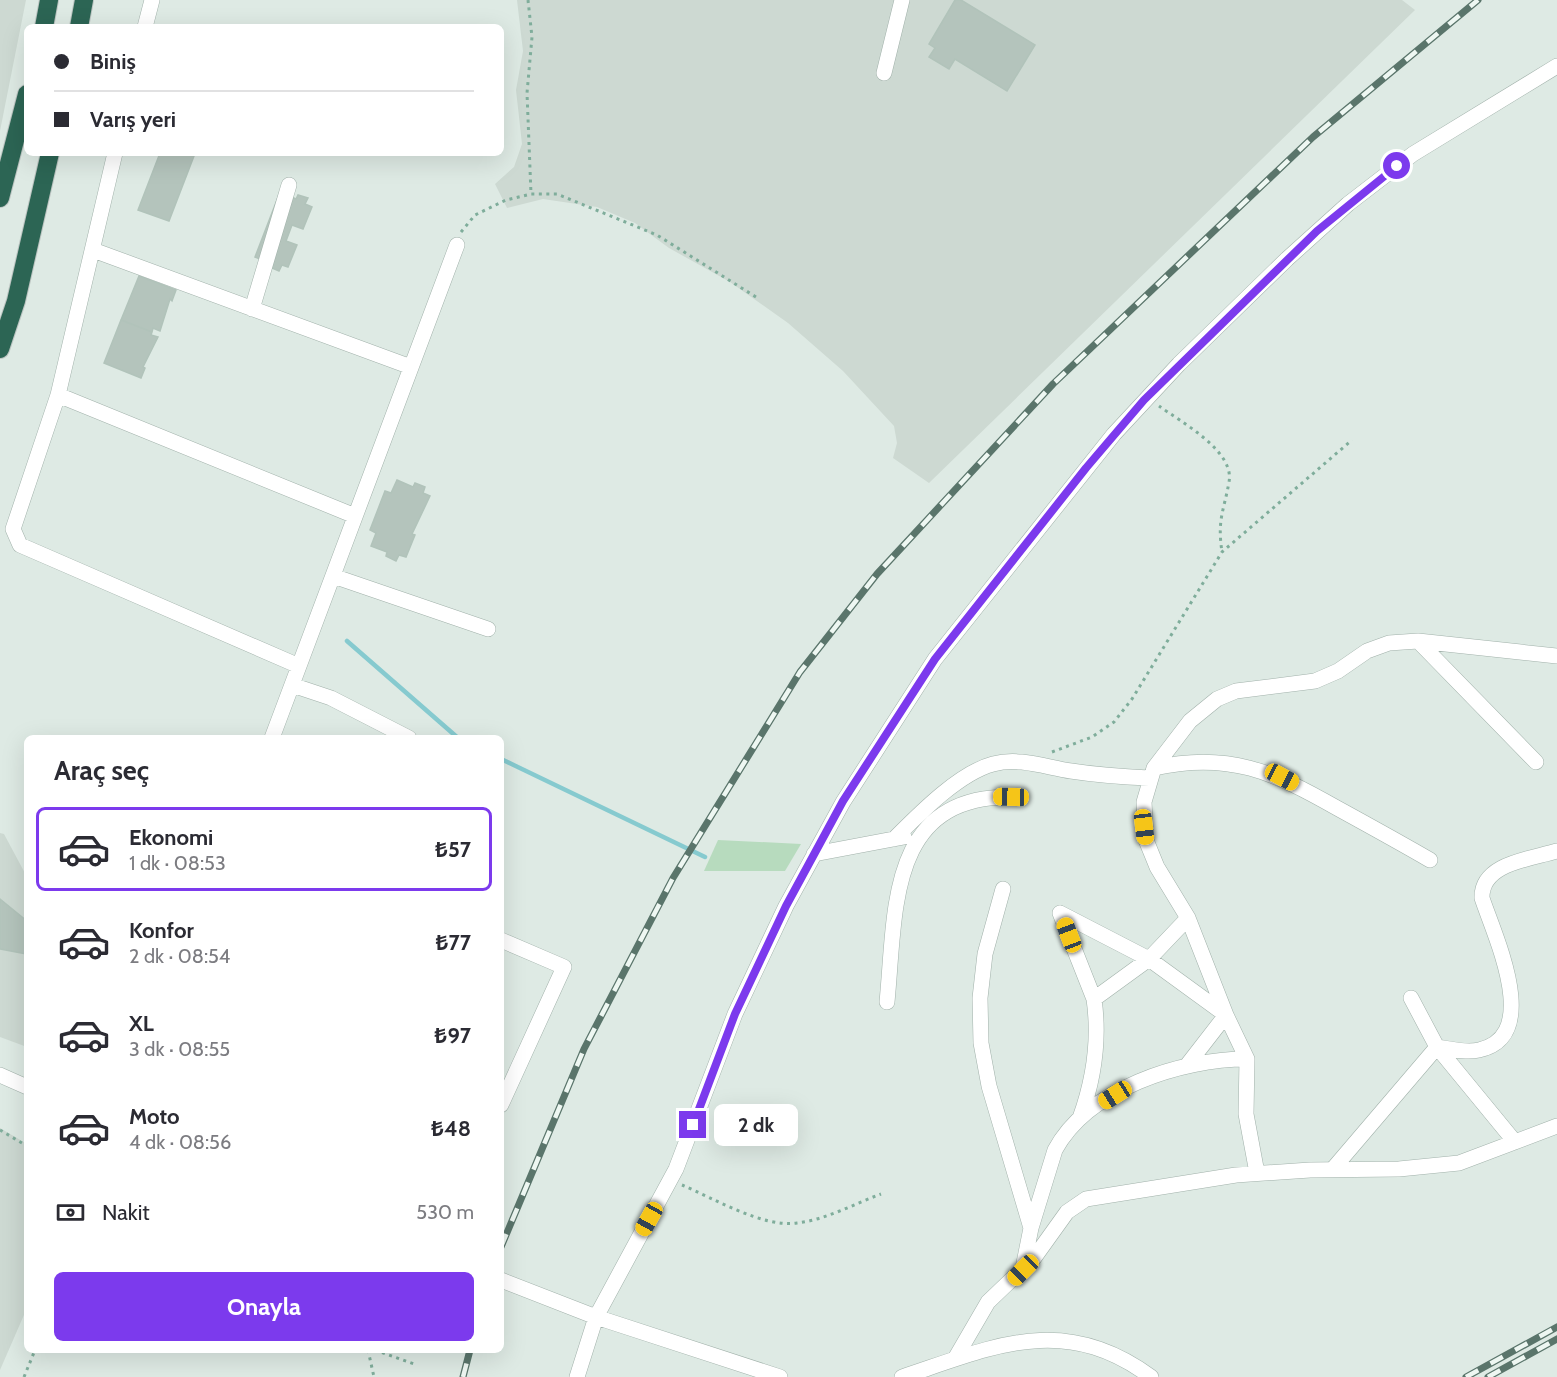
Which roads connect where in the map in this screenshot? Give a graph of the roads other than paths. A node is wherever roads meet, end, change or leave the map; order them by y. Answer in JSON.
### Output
{"nodes":[{"id":1,"x":49,"y":0,"type":"edge"},
{"id":2,"x":84,"y":0,"type":"edge"},
{"id":3,"x":152,"y":0,"type":"edge"},
{"id":4,"x":902,"y":0,"type":"edge"},
{"id":5,"x":45,"y":24,"type":"edge"},
{"id":6,"x":80,"y":24,"type":"edge"},
{"id":7,"x":146,"y":24,"type":"edge"},
{"id":8,"x":1557,"y":66,"type":"edge"},
{"id":9,"x":884,"y":74,"type":"dead end"},
{"id":10,"x":24,"y":106,"type":"edge"},
{"id":11,"x":49,"y":156,"type":"edge"},
{"id":12,"x":115,"y":156,"type":"edge"},
{"id":13,"x":289,"y":185,"type":"dead end"},
{"id":14,"x":0,"y":198,"type":"edge"},
{"id":15,"x":457,"y":245,"type":"road end"},
{"id":16,"x":93,"y":250,"type":"junction"},
{"id":17,"x":252,"y":309,"type":"junction"},
{"id":18,"x":0,"y":349,"type":"edge"},
{"id":19,"x":411,"y":367,"type":"junction"},
{"id":20,"x":58,"y":395,"type":"junction"},
{"id":21,"x":355,"y":516,"type":"junction"},
{"id":22,"x":333,"y":576,"type":"junction"},
{"id":23,"x":488,"y":629,"type":"dead end"},
{"id":24,"x":1418,"y":641,"type":"junction"},
{"id":25,"x":1557,"y":656,"type":"edge"},
{"id":26,"x":299,"y":666,"type":"junction"},
{"id":27,"x":292,"y":685,"type":"junction"},
{"id":28,"x":273,"y":735,"type":"edge"},
{"id":29,"x":403,"y":735,"type":"edge"},
{"id":30,"x":1536,"y":762,"type":"dead end"},
{"id":31,"x":1151,"y":773,"type":"junction"},
{"id":32,"x":1011,"y":797,"type":"dead end"},
{"id":33,"x":919,"y":834,"type":"junction"},
{"id":34,"x":894,"y":839,"type":"junction"},
{"id":35,"x":1557,"y":851,"type":"edge"},
{"id":36,"x":814,"y":854,"type":"junction"},
{"id":37,"x":1430,"y":860,"type":"dead end"},
{"id":38,"x":1003,"y":889,"type":"dead end"},
{"id":39,"x":1188,"y":918,"type":"junction"},
{"id":40,"x":504,"y":941,"type":"edge"},
{"id":41,"x":1149,"y":959,"type":"junction"},
{"id":42,"x":1411,"y":998,"type":"dead end"},
{"id":43,"x":1094,"y":999,"type":"junction"},
{"id":44,"x":886,"y":1002,"type":"dead end"},
{"id":45,"x":1226,"y":1015,"type":"junction"},
{"id":46,"x":1437,"y":1047,"type":"junction"},
{"id":47,"x":1247,"y":1059,"type":"junction"},
{"id":48,"x":1188,"y":1064,"type":"junction"},
{"id":49,"x":0,"y":1075,"type":"edge"},
{"id":50,"x":24,"y":1086,"type":"edge"},
{"id":51,"x":504,"y":1099,"type":"edge"},
{"id":52,"x":1079,"y":1118,"type":"junction"},
{"id":53,"x":1557,"y":1126,"type":"edge"},
{"id":54,"x":1515,"y":1142,"type":"junction"},
{"id":55,"x":1332,"y":1170,"type":"junction"},
{"id":56,"x":1257,"y":1173,"type":"junction"},
{"id":57,"x":1031,"y":1228,"type":"junction"},
{"id":58,"x":1023,"y":1270,"type":"junction"},
{"id":59,"x":504,"y":1281,"type":"edge"},
{"id":60,"x":596,"y":1317,"type":"junction"},
{"id":61,"x":957,"y":1357,"type":"junction"},
{"id":62,"x":577,"y":1377,"type":"edge"},
{"id":63,"x":780,"y":1377,"type":"edge"},
{"id":64,"x":902,"y":1377,"type":"edge"},
{"id":65,"x":1151,"y":1377,"type":"edge"}],
"edges":[{"from":1,"to":5,"type":"highway"},
{"from":2,"to":6,"type":"highway"},
{"from":3,"to":7,"type":"street"},
{"from":4,"to":9,"type":"street"},
{"from":8,"to":36,"type":"street"},
{"from":10,"to":14,"type":"highway"},
{"from":11,"to":18,"type":"highway"},
{"from":12,"to":16,"type":"street"},
{"from":13,"to":17,"type":"street"},
{"from":15,"to":19,"type":"street"},
{"from":16,"to":17,"type":"street"},
{"from":16,"to":20,"type":"street"},
{"from":17,"to":19,"type":"street"},
{"from":19,"to":21,"type":"street"},
{"from":20,"to":21,"type":"street"},
{"from":20,"to":26,"type":"street"},
{"from":21,"to":22,"type":"street"},
{"from":22,"to":23,"type":"street"},
{"from":22,"to":26,"type":"street"},
{"from":24,"to":25,"type":"street"},
{"from":24,"to":30,"type":"street"},
{"from":24,"to":31,"type":"street"},
{"from":26,"to":27,"type":"street"},
{"from":27,"to":28,"type":"street"},
{"from":27,"to":29,"type":"street"},
{"from":31,"to":34,"type":"street"},
{"from":31,"to":37,"type":"street"},
{"from":31,"to":39,"type":"street"},
{"from":32,"to":33,"type":"street"},
{"from":33,"to":34,"type":"street"},
{"from":33,"to":44,"type":"street"},
{"from":34,"to":36,"type":"street"},
{"from":35,"to":46,"type":"street"},
{"from":36,"to":60,"type":"street"},
{"from":38,"to":57,"type":"street"},
{"from":39,"to":41,"type":"street"},
{"from":39,"to":45,"type":"street"},
{"from":40,"to":51,"type":"street"},
{"from":41,"to":43,"type":"street"},
{"from":41,"to":43,"type":"street"},
{"from":41,"to":45,"type":"street"},
{"from":42,"to":46,"type":"street"},
{"from":43,"to":52,"type":"street"},
{"from":45,"to":47,"type":"street"},
{"from":45,"to":48,"type":"street"},
{"from":46,"to":54,"type":"street"},
{"from":46,"to":55,"type":"street"},
{"from":47,"to":48,"type":"street"},
{"from":47,"to":56,"type":"street"},
{"from":48,"to":52,"type":"street"},
{"from":49,"to":50,"type":"street"},
{"from":52,"to":57,"type":"street"},
{"from":53,"to":54,"type":"street"},
{"from":54,"to":55,"type":"street"},
{"from":55,"to":56,"type":"street"},
{"from":56,"to":58,"type":"street"},
{"from":57,"to":58,"type":"street"},
{"from":58,"to":61,"type":"street"},
{"from":59,"to":60,"type":"street"},
{"from":60,"to":62,"type":"street"},
{"from":60,"to":63,"type":"street"},
{"from":61,"to":64,"type":"street"},
{"from":61,"to":65,"type":"street"}]}
